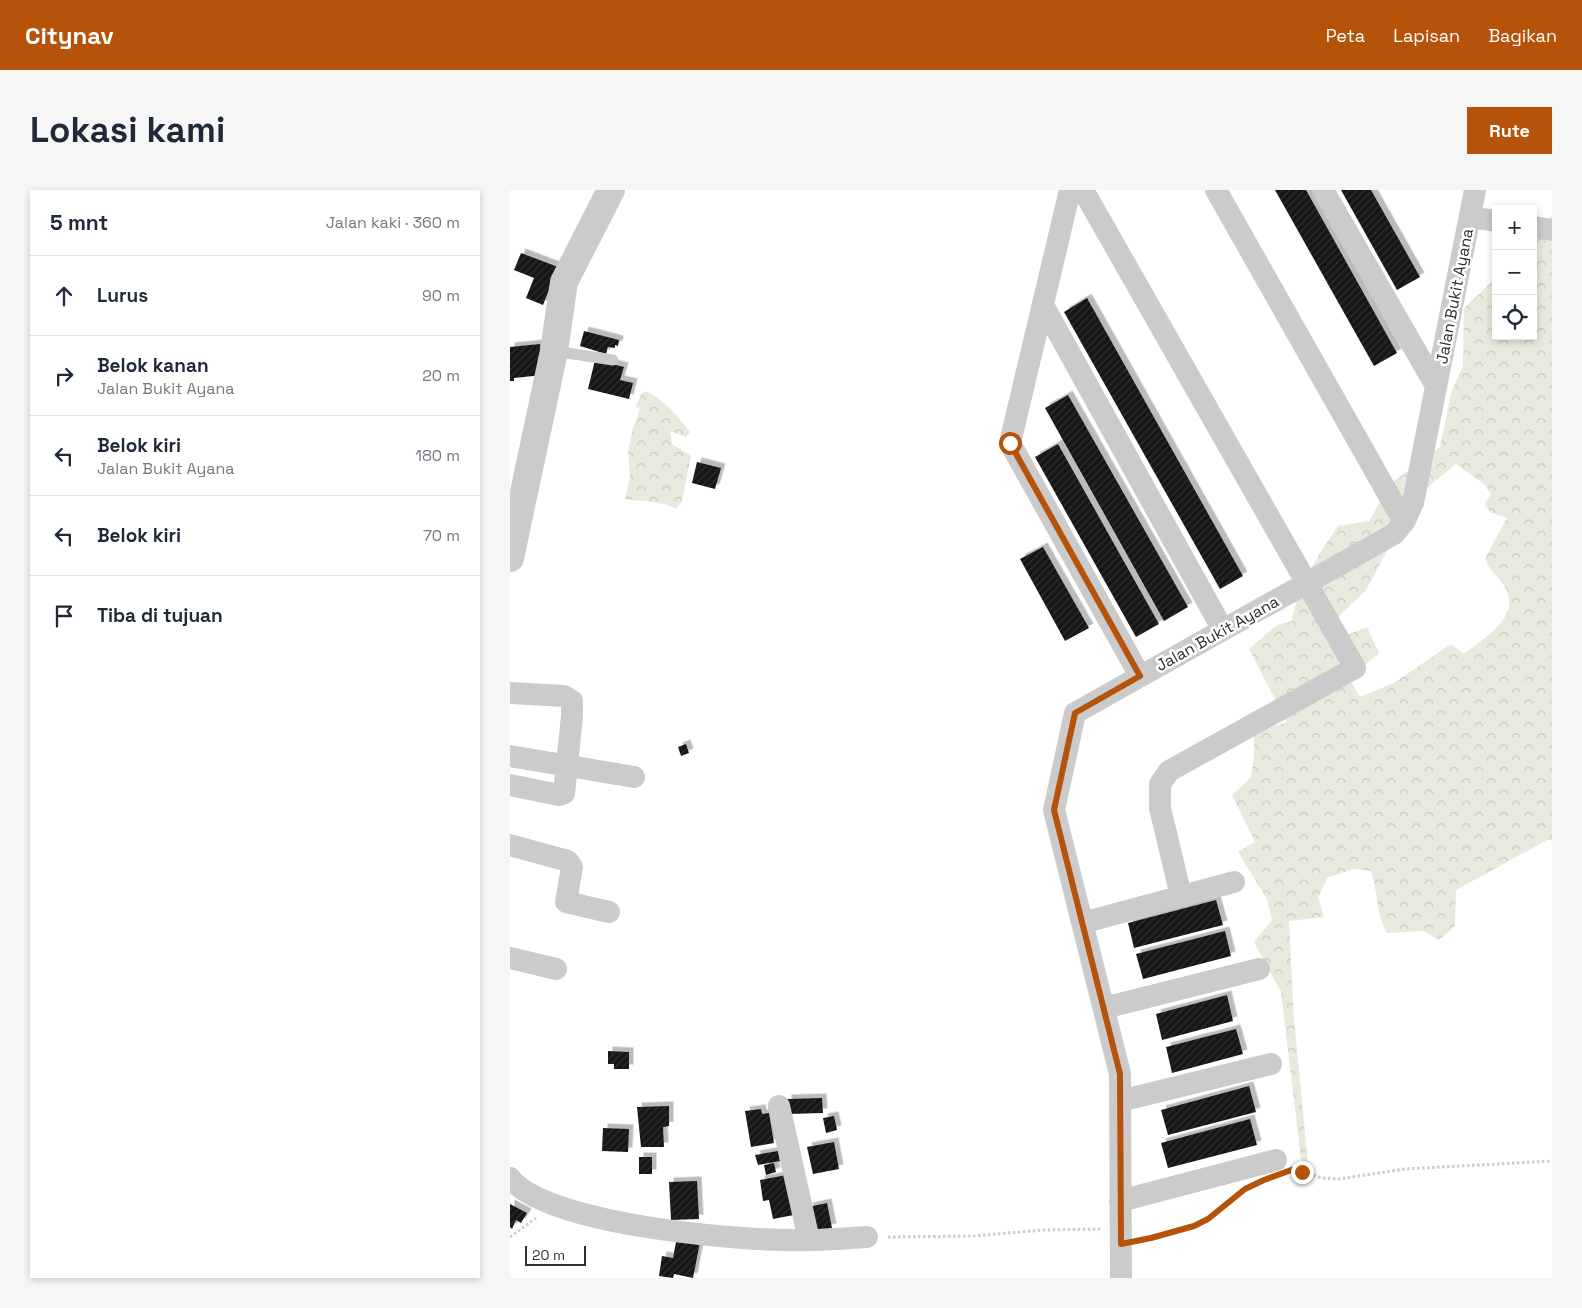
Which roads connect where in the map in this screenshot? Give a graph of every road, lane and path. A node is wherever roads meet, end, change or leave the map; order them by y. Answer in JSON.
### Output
{"nodes":[{"id":1,"x":611,"y":190,"type":"edge"},
{"id":2,"x":1070,"y":190,"type":"edge"},
{"id":3,"x":1083,"y":190,"type":"edge"},
{"id":4,"x":1216,"y":190,"type":"edge"},
{"id":5,"x":1323,"y":190,"type":"edge"},
{"id":6,"x":1475,"y":190,"type":"edge"},
{"id":7,"x":1470,"y":217,"type":"junction"},
{"id":8,"x":1492,"y":220,"type":"edge"},
{"id":9,"x":1537,"y":228,"type":"edge"},
{"id":10,"x":1552,"y":230,"type":"edge"},
{"id":11,"x":1043,"y":306,"type":"junction"},
{"id":12,"x":554,"y":351,"type":"junction"},
{"id":13,"x":613,"y":360,"type":"dead end"},
{"id":14,"x":1436,"y":386,"type":"junction"},
{"id":15,"x":519,"y":476,"type":"edge"},
{"id":16,"x":1404,"y":522,"type":"junction"},
{"id":17,"x":510,"y":558,"type":"edge"},
{"id":18,"x":1307,"y":583,"type":"junction"},
{"id":19,"x":1223,"y":630,"type":"junction"},
{"id":20,"x":1140,"y":676,"type":"junction"},
{"id":21,"x":510,"y":693,"type":"edge"},
{"id":22,"x":510,"y":756,"type":"edge"},
{"id":23,"x":567,"y":766,"type":"junction"},
{"id":24,"x":634,"y":777,"type":"dead end"},
{"id":25,"x":510,"y":785,"type":"edge"},
{"id":26,"x":510,"y":845,"type":"edge"},
{"id":27,"x":1234,"y":882,"type":"dead end"},
{"id":28,"x":1181,"y":896,"type":"junction"},
{"id":29,"x":609,"y":912,"type":"dead end"},
{"id":30,"x":1082,"y":923,"type":"junction"},
{"id":31,"x":510,"y":958,"type":"edge"},
{"id":32,"x":1259,"y":969,"type":"dead end"},
{"id":33,"x":556,"y":970,"type":"dead end"},
{"id":34,"x":1104,"y":1008,"type":"junction"},
{"id":35,"x":1271,"y":1064,"type":"dead end"},
{"id":36,"x":1120,"y":1101,"type":"junction"},
{"id":37,"x":779,"y":1106,"type":"dead end"},
{"id":38,"x":1552,"y":1161,"type":"edge"},
{"id":39,"x":1281,"y":1166,"type":"joint"},
{"id":40,"x":510,"y":1178,"type":"edge"},
{"id":41,"x":1245,"y":1189,"type":"dead end"},
{"id":42,"x":1120,"y":1201,"type":"junction"},
{"id":43,"x":554,"y":1206,"type":"junction"},
{"id":44,"x":510,"y":1237,"type":"edge"},
{"id":45,"x":867,"y":1237,"type":"joint"},
{"id":46,"x":808,"y":1240,"type":"junction"},
{"id":47,"x":1121,"y":1244,"type":"junction"},
{"id":48,"x":1121,"y":1278,"type":"edge"}],
"edges":[{"from":1,"to":12,"type":"street"},
{"from":2,"to":11,"type":"street"},
{"from":3,"to":18,"type":"street"},
{"from":4,"to":16,"type":"street"},
{"from":5,"to":14,"type":"street"},
{"from":6,"to":7,"type":"street","name":"Jalan Bukit Ayana"},
{"from":7,"to":8,"type":"street"},
{"from":7,"to":14,"type":"street","name":"Jalan Bukit Ayana"},
{"from":9,"to":10,"type":"street"},
{"from":11,"to":19,"type":"street"},
{"from":11,"to":20,"type":"street"},
{"from":12,"to":13,"type":"lane"},
{"from":12,"to":15,"type":"street"},
{"from":14,"to":16,"type":"street","name":"Jalan Bukit Ayana"},
{"from":15,"to":17,"type":"street"},
{"from":16,"to":18,"type":"street","name":"Jalan Bukit Ayana"},
{"from":18,"to":19,"type":"street","name":"Jalan Bukit Ayana"},
{"from":18,"to":28,"type":"street"},
{"from":19,"to":20,"type":"street","name":"Jalan Bukit Ayana"},
{"from":20,"to":30,"type":"street","name":"Jalan Bukit Ayana"},
{"from":21,"to":23,"type":"street"},
{"from":22,"to":23,"type":"street"},
{"from":23,"to":24,"type":"street"},
{"from":23,"to":25,"type":"street"},
{"from":26,"to":29,"type":"street"},
{"from":27,"to":28,"type":"street"},
{"from":28,"to":30,"type":"street"},
{"from":30,"to":34,"type":"street","name":"Jalan Bukit Ayana"},
{"from":31,"to":33,"type":"street"},
{"from":32,"to":34,"type":"street"},
{"from":34,"to":36,"type":"street","name":"Jalan Bukit Ayana"},
{"from":35,"to":36,"type":"street"},
{"from":36,"to":42,"type":"street","name":"Jalan Bukit Ayana"},
{"from":37,"to":46,"type":"street"},
{"from":38,"to":39,"type":"path"},
{"from":39,"to":42,"type":"street"},
{"from":40,"to":43,"type":"street"},
{"from":41,"to":47,"type":"path"},
{"from":42,"to":47,"type":"street","name":"Jalan Bukit Ayana"},
{"from":43,"to":44,"type":"path"},
{"from":43,"to":46,"type":"street"},
{"from":45,"to":46,"type":"street"},
{"from":45,"to":47,"type":"path"},
{"from":47,"to":48,"type":"street","name":"Jalan Bukit Ayana"}]}
